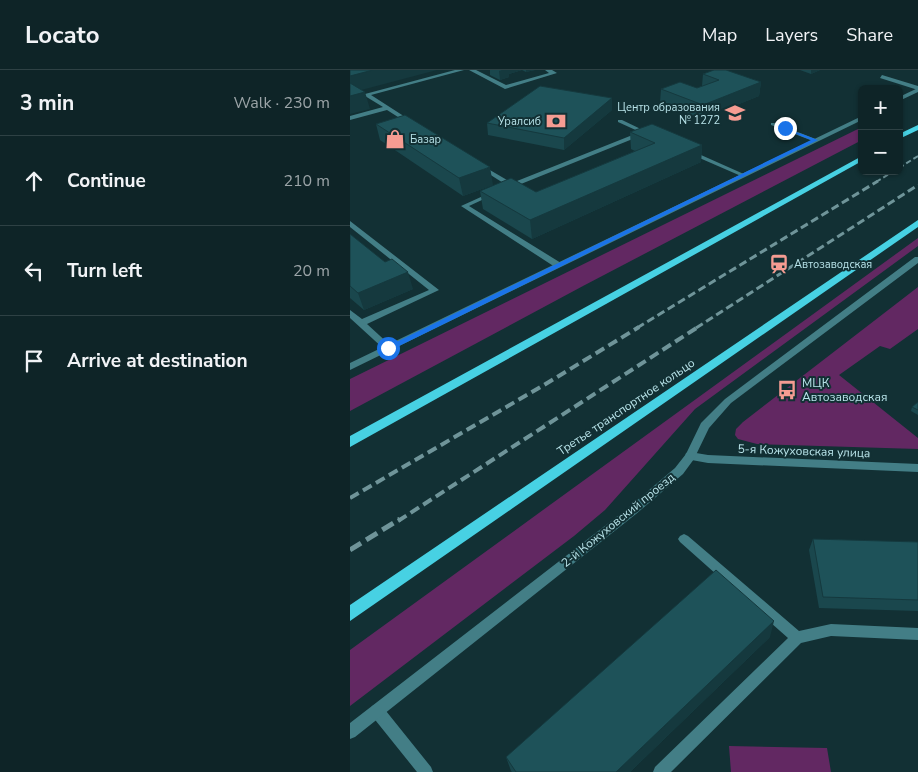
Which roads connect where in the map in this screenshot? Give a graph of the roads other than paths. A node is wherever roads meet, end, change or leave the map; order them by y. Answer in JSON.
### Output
{"nodes":[{"id":1,"x":461,"y":70,"type":"edge"},
{"id":2,"x":472,"y":70,"type":"edge"},
{"id":3,"x":548,"y":70,"type":"edge"},
{"id":4,"x":882,"y":77,"type":"dead end"},
{"id":5,"x":918,"y":89,"type":"edge"},
{"id":6,"x":903,"y":97,"type":"edge"},
{"id":7,"x":387,"y":108,"type":"junction"},
{"id":8,"x":350,"y":118,"type":"edge"},
{"id":9,"x":858,"y":120,"type":"edge"},
{"id":10,"x":620,"y":122,"type":"dead end"},
{"id":11,"x":773,"y":124,"type":"dead end"},
{"id":12,"x":417,"y":127,"type":"edge"},
{"id":13,"x":918,"y":127,"type":"edge"},
{"id":14,"x":644,"y":132,"type":"junction"},
{"id":15,"x":653,"y":136,"type":"edge"},
{"id":16,"x":903,"y":136,"type":"edge"},
{"id":17,"x":815,"y":140,"type":"junction"},
{"id":18,"x":687,"y":151,"type":"edge"},
{"id":19,"x":858,"y":160,"type":"edge"},
{"id":20,"x":472,"y":161,"type":"edge"},
{"id":21,"x":743,"y":175,"type":"junction"},
{"id":22,"x":511,"y":186,"type":"junction"},
{"id":23,"x":350,"y":223,"type":"edge"},
{"id":24,"x":918,"y":223,"type":"edge"},
{"id":25,"x":918,"y":259,"type":"edge"},
{"id":26,"x":558,"y":265,"type":"junction"},
{"id":27,"x":350,"y":313,"type":"edge"},
{"id":28,"x":362,"y":324,"type":"junction"},
{"id":29,"x":388,"y":348,"type":"junction"},
{"id":30,"x":350,"y":367,"type":"edge"},
{"id":31,"x":350,"y":442,"type":"edge"},
{"id":32,"x":690,"y":456,"type":"junction"},
{"id":33,"x":918,"y":468,"type":"edge"},
{"id":34,"x":684,"y":539,"type":"dead end"},
{"id":35,"x":350,"y":614,"type":"edge"},
{"id":36,"x":918,"y":634,"type":"edge"},
{"id":37,"x":797,"y":638,"type":"junction"},
{"id":38,"x":377,"y":711,"type":"junction"},
{"id":39,"x":350,"y":732,"type":"edge"},
{"id":40,"x":426,"y":772,"type":"edge"},
{"id":41,"x":660,"y":772,"type":"edge"}],
"edges":[{"from":1,"to":7,"type":"street"},
{"from":2,"to":3,"type":"street"},
{"from":4,"to":5,"type":"street"},
{"from":5,"to":6,"type":"street"},
{"from":7,"to":8,"type":"street"},
{"from":7,"to":12,"type":"street"},
{"from":9,"to":17,"type":"street"},
{"from":10,"to":14,"type":"street"},
{"from":11,"to":17,"type":"street"},
{"from":13,"to":16,"type":"main road"},
{"from":14,"to":15,"type":"street"},
{"from":14,"to":22,"type":"street"},
{"from":17,"to":21,"type":"street"},
{"from":18,"to":21,"type":"street"},
{"from":19,"to":31,"type":"main road"},
{"from":20,"to":22,"type":"street"},
{"from":21,"to":26,"type":"street"},
{"from":22,"to":26,"type":"street"},
{"from":23,"to":28,"type":"street"},
{"from":24,"to":35,"type":"main road","name":"Третье транспортное кольцо"},
{"from":25,"to":32,"type":"street","name":"2-й Кожуховский проезд"},
{"from":26,"to":29,"type":"street"},
{"from":27,"to":28,"type":"street"},
{"from":28,"to":29,"type":"street"},
{"from":29,"to":30,"type":"street"},
{"from":32,"to":33,"type":"street","name":"5-я Кожуховская улица"},
{"from":32,"to":38,"type":"street","name":"2-й Кожуховский проезд"},
{"from":34,"to":37,"type":"street"},
{"from":36,"to":37,"type":"street"},
{"from":37,"to":41,"type":"street"},
{"from":38,"to":39,"type":"street","name":"2-й Кожуховский проезд"},
{"from":38,"to":40,"type":"street"}]}
